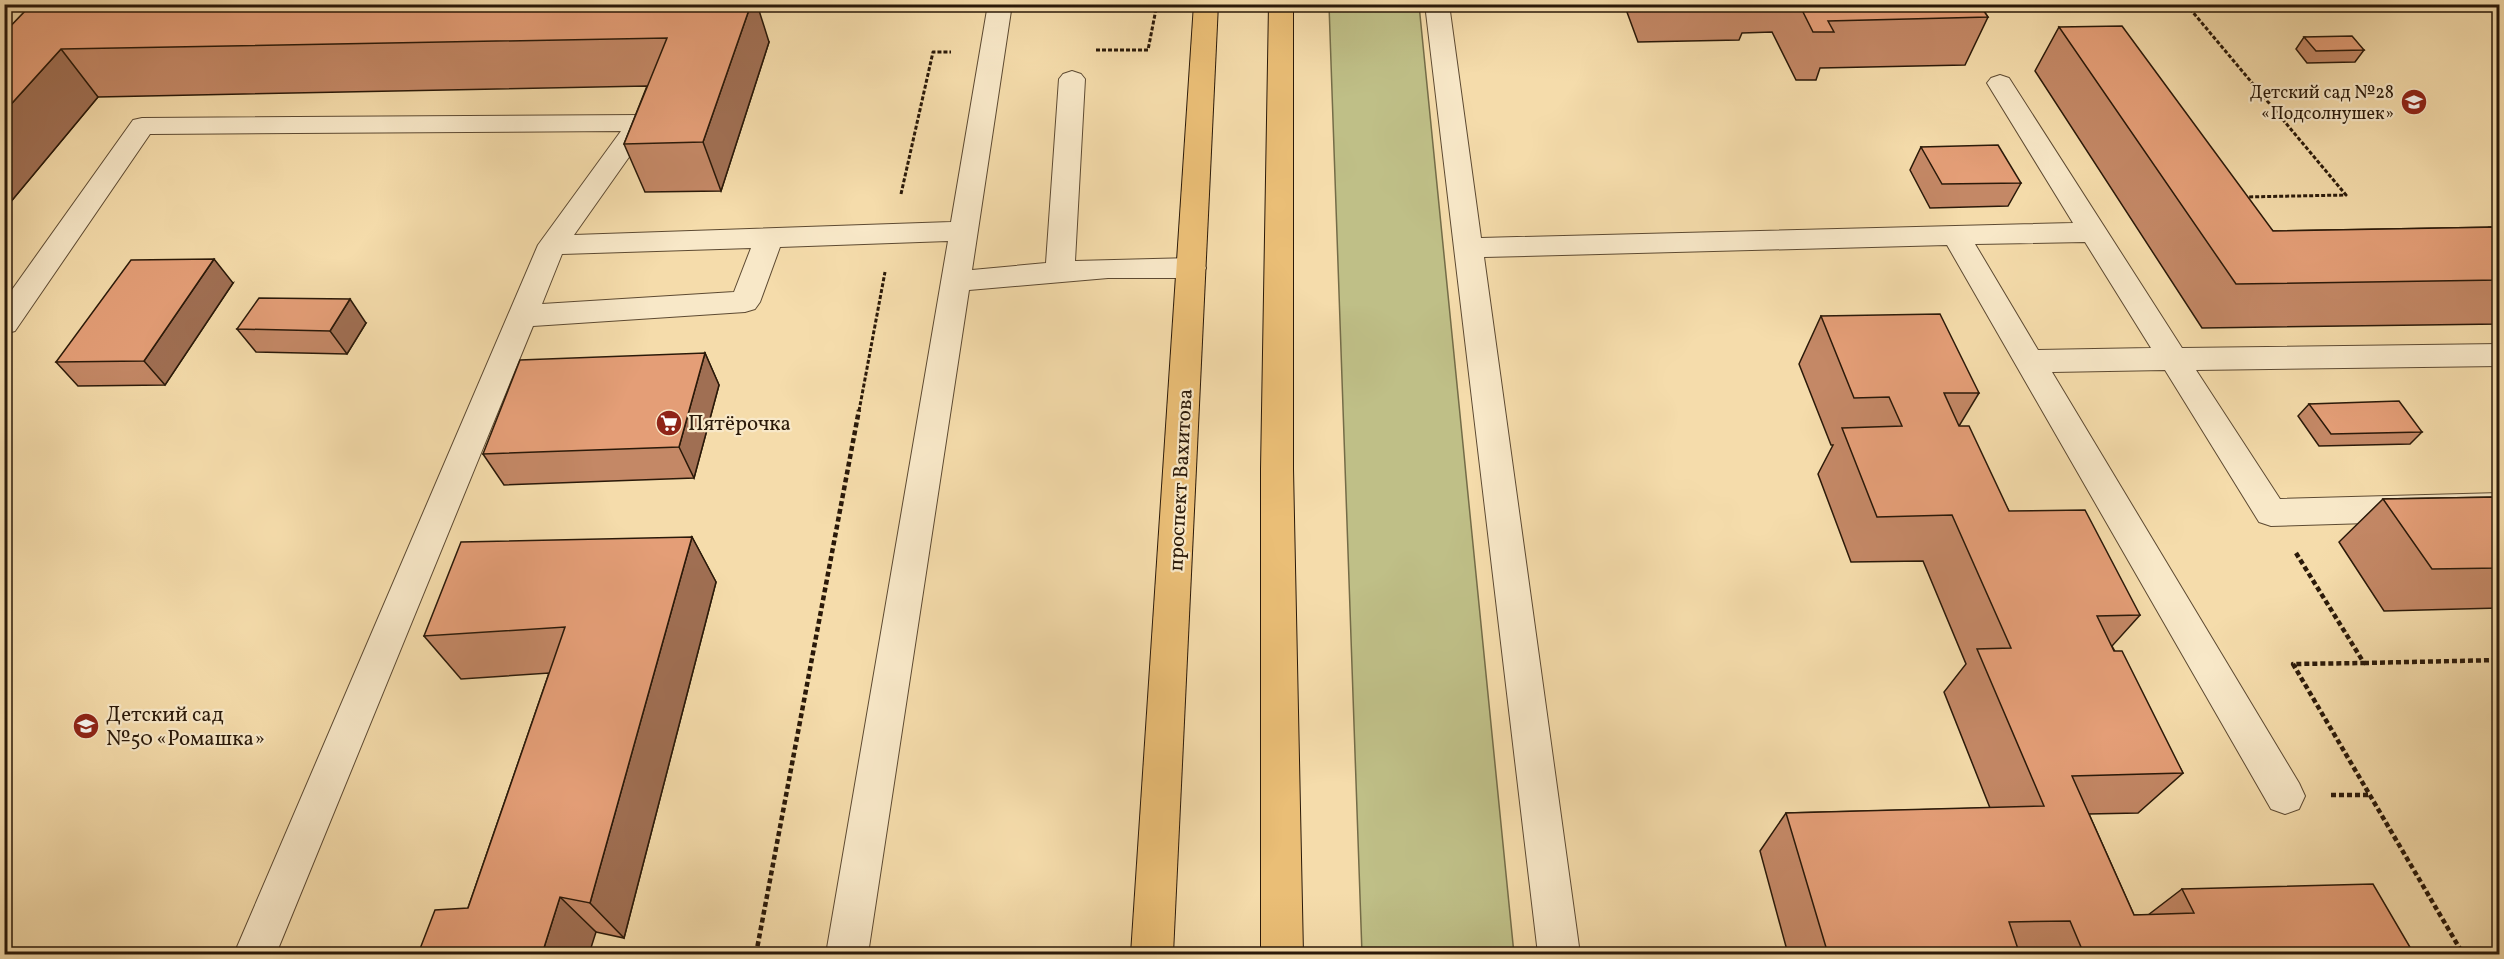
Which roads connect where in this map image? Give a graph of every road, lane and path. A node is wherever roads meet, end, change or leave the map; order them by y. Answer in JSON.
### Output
{"nodes":[{"id":1,"x":1000,"y":4,"type":"edge"},
{"id":2,"x":1206,"y":4,"type":"edge"},
{"id":3,"x":1281,"y":4,"type":"edge"},
{"id":4,"x":1437,"y":4,"type":"edge"},
{"id":5,"x":2186,"y":4,"type":"edge"},
{"id":6,"x":1072,"y":79,"type":"dead end"},
{"id":7,"x":2000,"y":83,"type":"dead end"},
{"id":8,"x":2245,"y":207,"type":"edge"},
{"id":9,"x":2499,"y":227,"type":"edge"},
{"id":10,"x":2488,"y":228,"type":"edge"},
{"id":11,"x":964,"y":231,"type":"junction"},
{"id":12,"x":2093,"y":232,"type":"junction"},
{"id":13,"x":1956,"y":236,"type":"junction"},
{"id":14,"x":768,"y":240,"type":"junction"},
{"id":15,"x":552,"y":245,"type":"junction"},
{"id":16,"x":1470,"y":248,"type":"junction"},
{"id":17,"x":1192,"y":268,"type":"junction"},
{"id":18,"x":1060,"y":273,"type":"junction"},
{"id":19,"x":956,"y":281,"type":"junction"},
{"id":20,"x":521,"y":316,"type":"junction"},
{"id":21,"x":4,"y":324,"type":"edge"},
{"id":22,"x":2499,"y":355,"type":"edge"},
{"id":23,"x":2173,"y":359,"type":"junction"},
{"id":24,"x":2030,"y":361,"type":"junction"},
{"id":25,"x":2499,"y":506,"type":"edge"},
{"id":26,"x":2271,"y":513,"type":"junction"},
{"id":27,"x":2499,"y":660,"type":"edge"},
{"id":28,"x":2364,"y":663,"type":"junction"},
{"id":29,"x":2286,"y":796,"type":"dead end"},
{"id":30,"x":255,"y":954,"type":"edge"},
{"id":31,"x":847,"y":954,"type":"edge"},
{"id":32,"x":1152,"y":954,"type":"edge"},
{"id":33,"x":1282,"y":954,"type":"edge"},
{"id":34,"x":1558,"y":954,"type":"edge"},
{"id":35,"x":2463,"y":954,"type":"edge"}],
"edges":[{"from":1,"to":11,"type":"lane"},
{"from":2,"to":17,"type":"main road","name":"проспект Вахитова"},
{"from":3,"to":33,"type":"main road"},
{"from":4,"to":16,"type":"lane"},
{"from":5,"to":8,"type":"path"},
{"from":6,"to":18,"type":"lane"},
{"from":7,"to":12,"type":"lane"},
{"from":9,"to":10,"type":"path"},
{"from":11,"to":14,"type":"lane"},
{"from":11,"to":19,"type":"lane"},
{"from":12,"to":13,"type":"lane"},
{"from":12,"to":23,"type":"lane"},
{"from":13,"to":16,"type":"lane"},
{"from":13,"to":24,"type":"lane"},
{"from":14,"to":15,"type":"lane"},
{"from":14,"to":20,"type":"lane"},
{"from":15,"to":20,"type":"lane"},
{"from":15,"to":21,"type":"lane"},
{"from":16,"to":34,"type":"lane"},
{"from":17,"to":18,"type":"lane"},
{"from":17,"to":32,"type":"main road","name":"проспект Вахитова"},
{"from":18,"to":19,"type":"lane"},
{"from":19,"to":31,"type":"lane"},
{"from":20,"to":30,"type":"lane"},
{"from":22,"to":23,"type":"lane"},
{"from":23,"to":24,"type":"lane"},
{"from":23,"to":26,"type":"lane"},
{"from":24,"to":29,"type":"lane"},
{"from":25,"to":26,"type":"lane"},
{"from":26,"to":28,"type":"path"},
{"from":27,"to":28,"type":"path"},
{"from":28,"to":35,"type":"path"}]}
